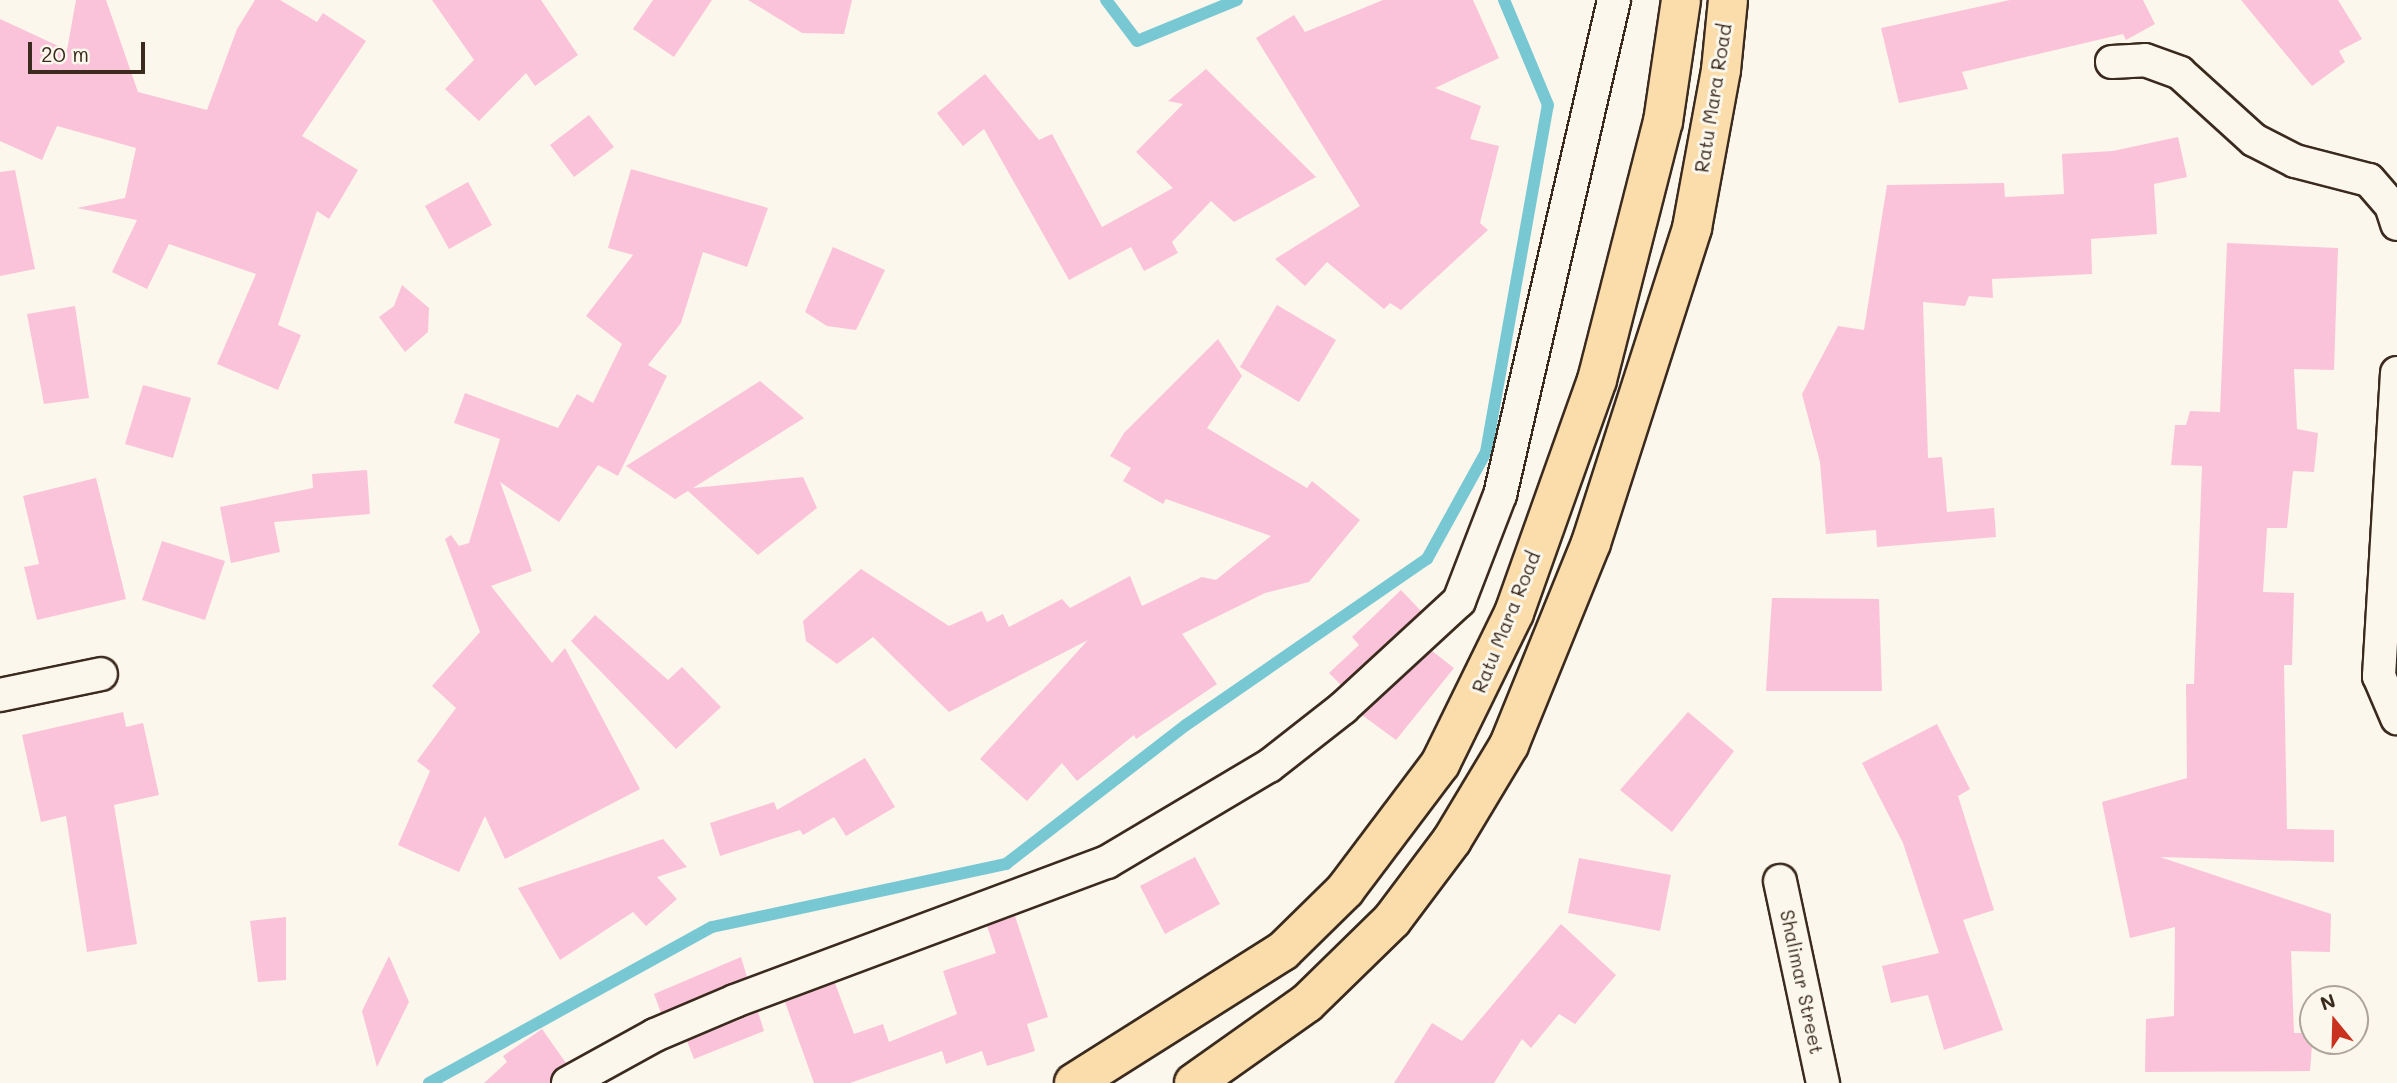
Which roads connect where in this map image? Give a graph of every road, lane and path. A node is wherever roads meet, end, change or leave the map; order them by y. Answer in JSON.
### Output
{"nodes":[{"id":1,"x":1614,"y":0,"type":"edge"},
{"id":2,"x":1681,"y":0,"type":"edge"},
{"id":3,"x":1728,"y":0,"type":"edge"},
{"id":4,"x":2112,"y":62,"type":"dead end"},
{"id":5,"x":2397,"y":224,"type":"edge"},
{"id":6,"x":2397,"y":373,"type":"edge"},
{"id":7,"x":101,"y":674,"type":"dead end"},
{"id":8,"x":0,"y":695,"type":"edge"},
{"id":9,"x":2397,"y":718,"type":"edge"},
{"id":10,"x":1780,"y":881,"type":"dead end"},
{"id":11,"x":569,"y":1083,"type":"edge"},
{"id":12,"x":1074,"y":1083,"type":"edge"},
{"id":13,"x":1194,"y":1083,"type":"edge"},
{"id":14,"x":1823,"y":1083,"type":"edge"}],
"edges":[{"from":1,"to":11,"type":"street"},
{"from":2,"to":12,"type":"highway","name":"Ratu Mara Road"},
{"from":3,"to":13,"type":"highway","name":"Ratu Mara Road"},
{"from":4,"to":5,"type":"street"},
{"from":6,"to":9,"type":"street"},
{"from":7,"to":8,"type":"street"},
{"from":10,"to":14,"type":"street","name":"Shalimar Street"}]}
